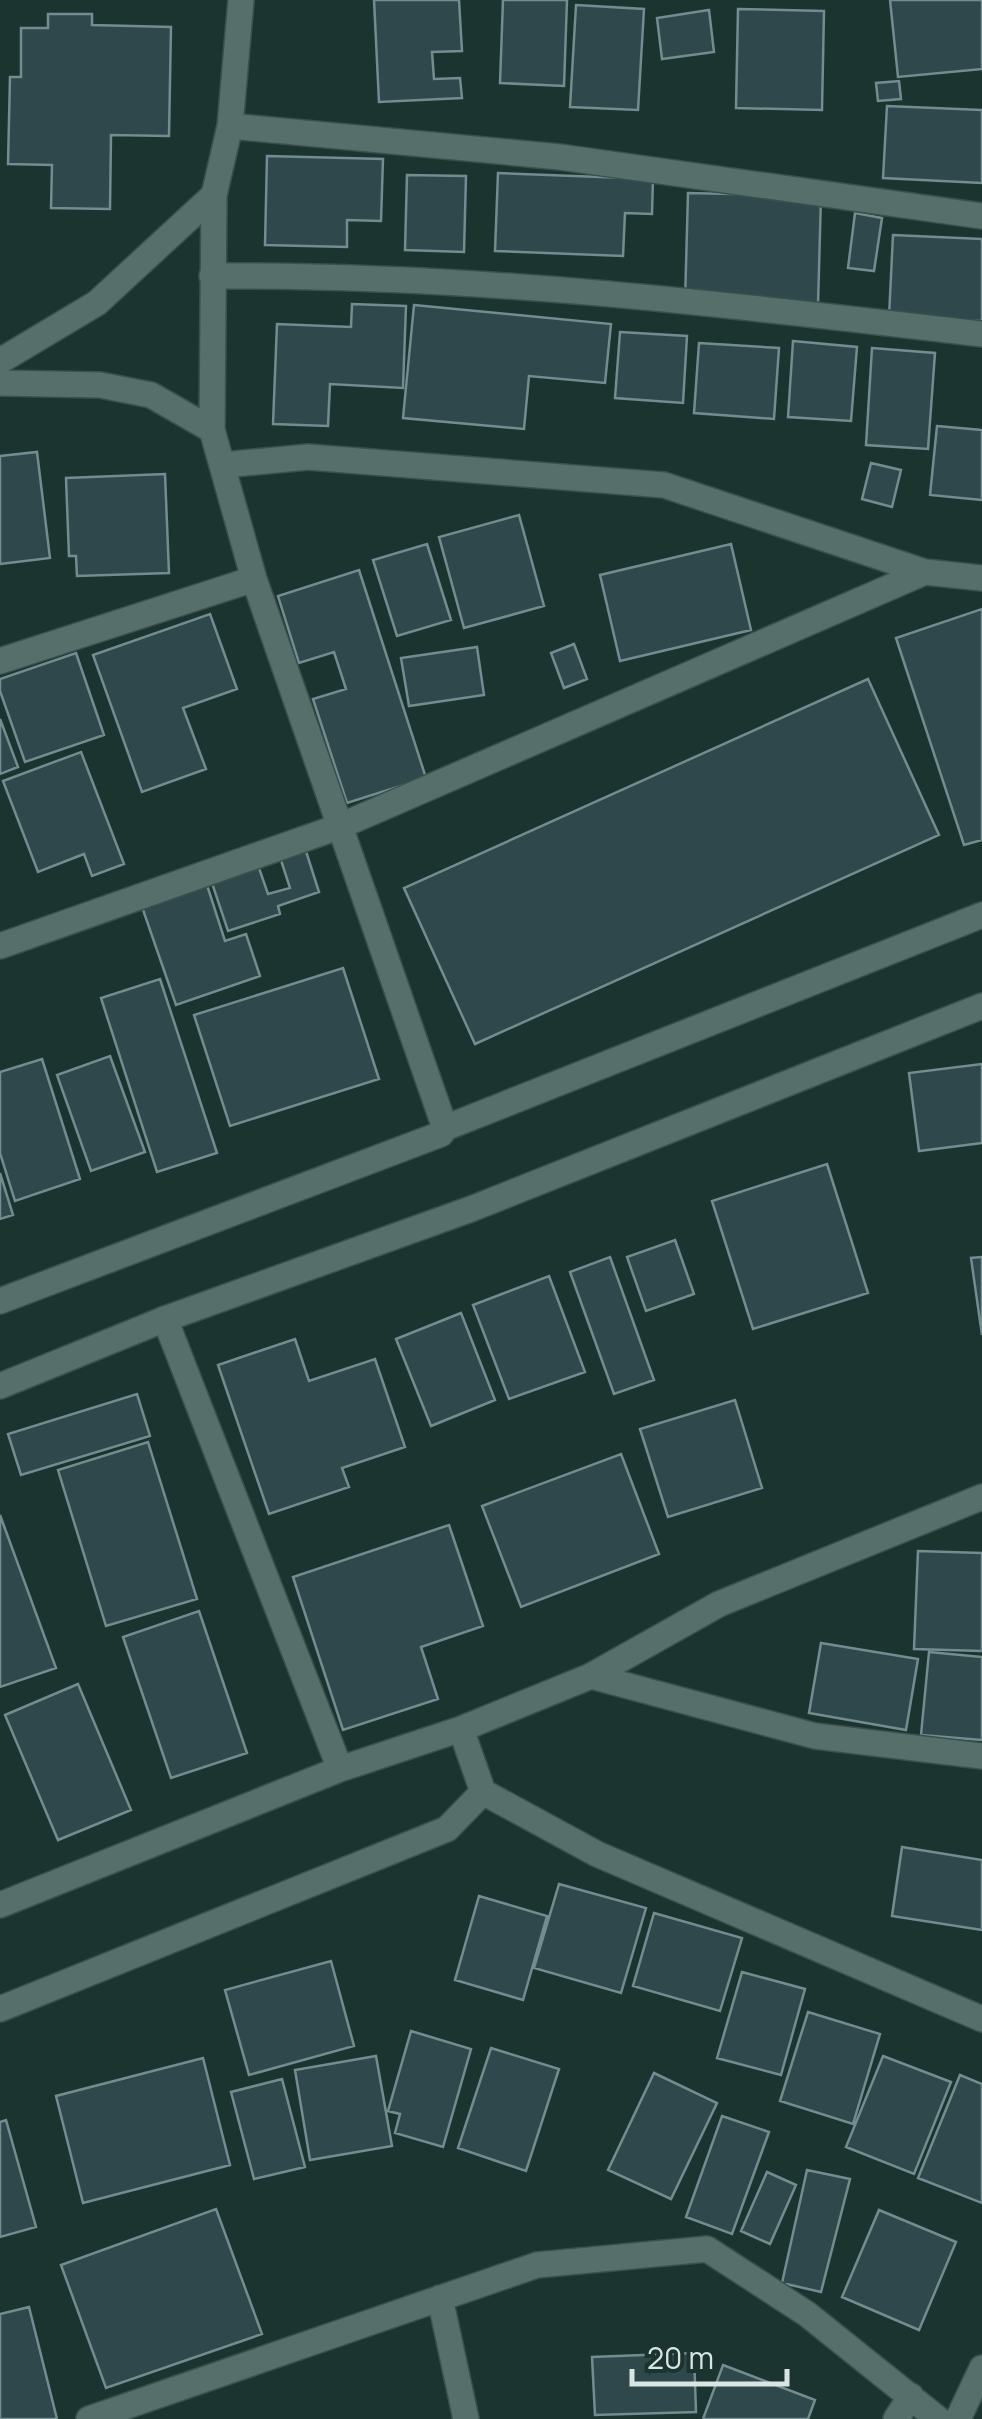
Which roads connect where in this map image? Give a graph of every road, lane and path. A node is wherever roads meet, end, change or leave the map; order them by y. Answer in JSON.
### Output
{"nodes":[{"id":1,"x":241,"y":0,"type":"edge"},
{"id":2,"x":230,"y":126,"type":"junction"},
{"id":3,"x":214,"y":195,"type":"junction"},
{"id":4,"x":982,"y":216,"type":"edge"},
{"id":5,"x":212,"y":276,"type":"junction"},
{"id":6,"x":982,"y":334,"type":"edge"},
{"id":7,"x":0,"y":361,"type":"edge"},
{"id":8,"x":0,"y":383,"type":"edge"},
{"id":9,"x":212,"y":430,"type":"junction"},
{"id":10,"x":224,"y":465,"type":"junction"},
{"id":11,"x":925,"y":572,"type":"junction"},
{"id":12,"x":982,"y":578,"type":"edge"},
{"id":13,"x":254,"y":579,"type":"junction"},
{"id":14,"x":0,"y":661,"type":"edge"},
{"id":15,"x":338,"y":826,"type":"junction"},
{"id":16,"x":982,"y":915,"type":"edge"},
{"id":17,"x":0,"y":946,"type":"edge"},
{"id":18,"x":982,"y":1006,"type":"edge"},
{"id":19,"x":444,"y":1128,"type":"junction"},
{"id":20,"x":0,"y":1301,"type":"edge"},
{"id":21,"x":165,"y":1319,"type":"junction"},
{"id":22,"x":0,"y":1386,"type":"edge"},
{"id":23,"x":982,"y":1497,"type":"edge"},
{"id":24,"x":591,"y":1676,"type":"junction"},
{"id":25,"x":461,"y":1729,"type":"junction"},
{"id":26,"x":982,"y":1756,"type":"edge"},
{"id":27,"x":340,"y":1769,"type":"junction"},
{"id":28,"x":483,"y":1792,"type":"junction"},
{"id":29,"x":0,"y":1905,"type":"edge"},
{"id":30,"x":0,"y":2009,"type":"edge"},
{"id":31,"x":982,"y":2019,"type":"edge"},
{"id":32,"x":440,"y":2298,"type":"junction"},
{"id":33,"x":982,"y":2368,"type":"edge"},
{"id":34,"x":912,"y":2396,"type":"junction"},
{"id":35,"x":88,"y":2419,"type":"edge"},
{"id":36,"x":466,"y":2419,"type":"edge"},
{"id":37,"x":896,"y":2419,"type":"edge"},
{"id":38,"x":938,"y":2419,"type":"edge"},
{"id":39,"x":958,"y":2419,"type":"edge"}],
"edges":[{"from":1,"to":2,"type":"street"},
{"from":2,"to":3,"type":"street"},
{"from":2,"to":4,"type":"street"},
{"from":3,"to":5,"type":"street"},
{"from":3,"to":7,"type":"street"},
{"from":5,"to":6,"type":"street"},
{"from":5,"to":9,"type":"street"},
{"from":8,"to":9,"type":"street"},
{"from":9,"to":10,"type":"street"},
{"from":10,"to":11,"type":"street"},
{"from":10,"to":13,"type":"street"},
{"from":11,"to":12,"type":"street"},
{"from":11,"to":15,"type":"street"},
{"from":13,"to":14,"type":"street"},
{"from":13,"to":15,"type":"street"},
{"from":15,"to":17,"type":"street"},
{"from":15,"to":19,"type":"street"},
{"from":16,"to":19,"type":"street"},
{"from":18,"to":21,"type":"street"},
{"from":19,"to":20,"type":"street"},
{"from":21,"to":22,"type":"street"},
{"from":21,"to":27,"type":"street"},
{"from":23,"to":24,"type":"street"},
{"from":24,"to":25,"type":"street"},
{"from":24,"to":26,"type":"street"},
{"from":25,"to":27,"type":"street"},
{"from":25,"to":28,"type":"street"},
{"from":27,"to":29,"type":"street"},
{"from":28,"to":30,"type":"street"},
{"from":28,"to":31,"type":"street"},
{"from":32,"to":34,"type":"street"},
{"from":32,"to":35,"type":"street"},
{"from":32,"to":36,"type":"street"},
{"from":33,"to":39,"type":"street"},
{"from":34,"to":37,"type":"street"},
{"from":34,"to":38,"type":"street"}]}
